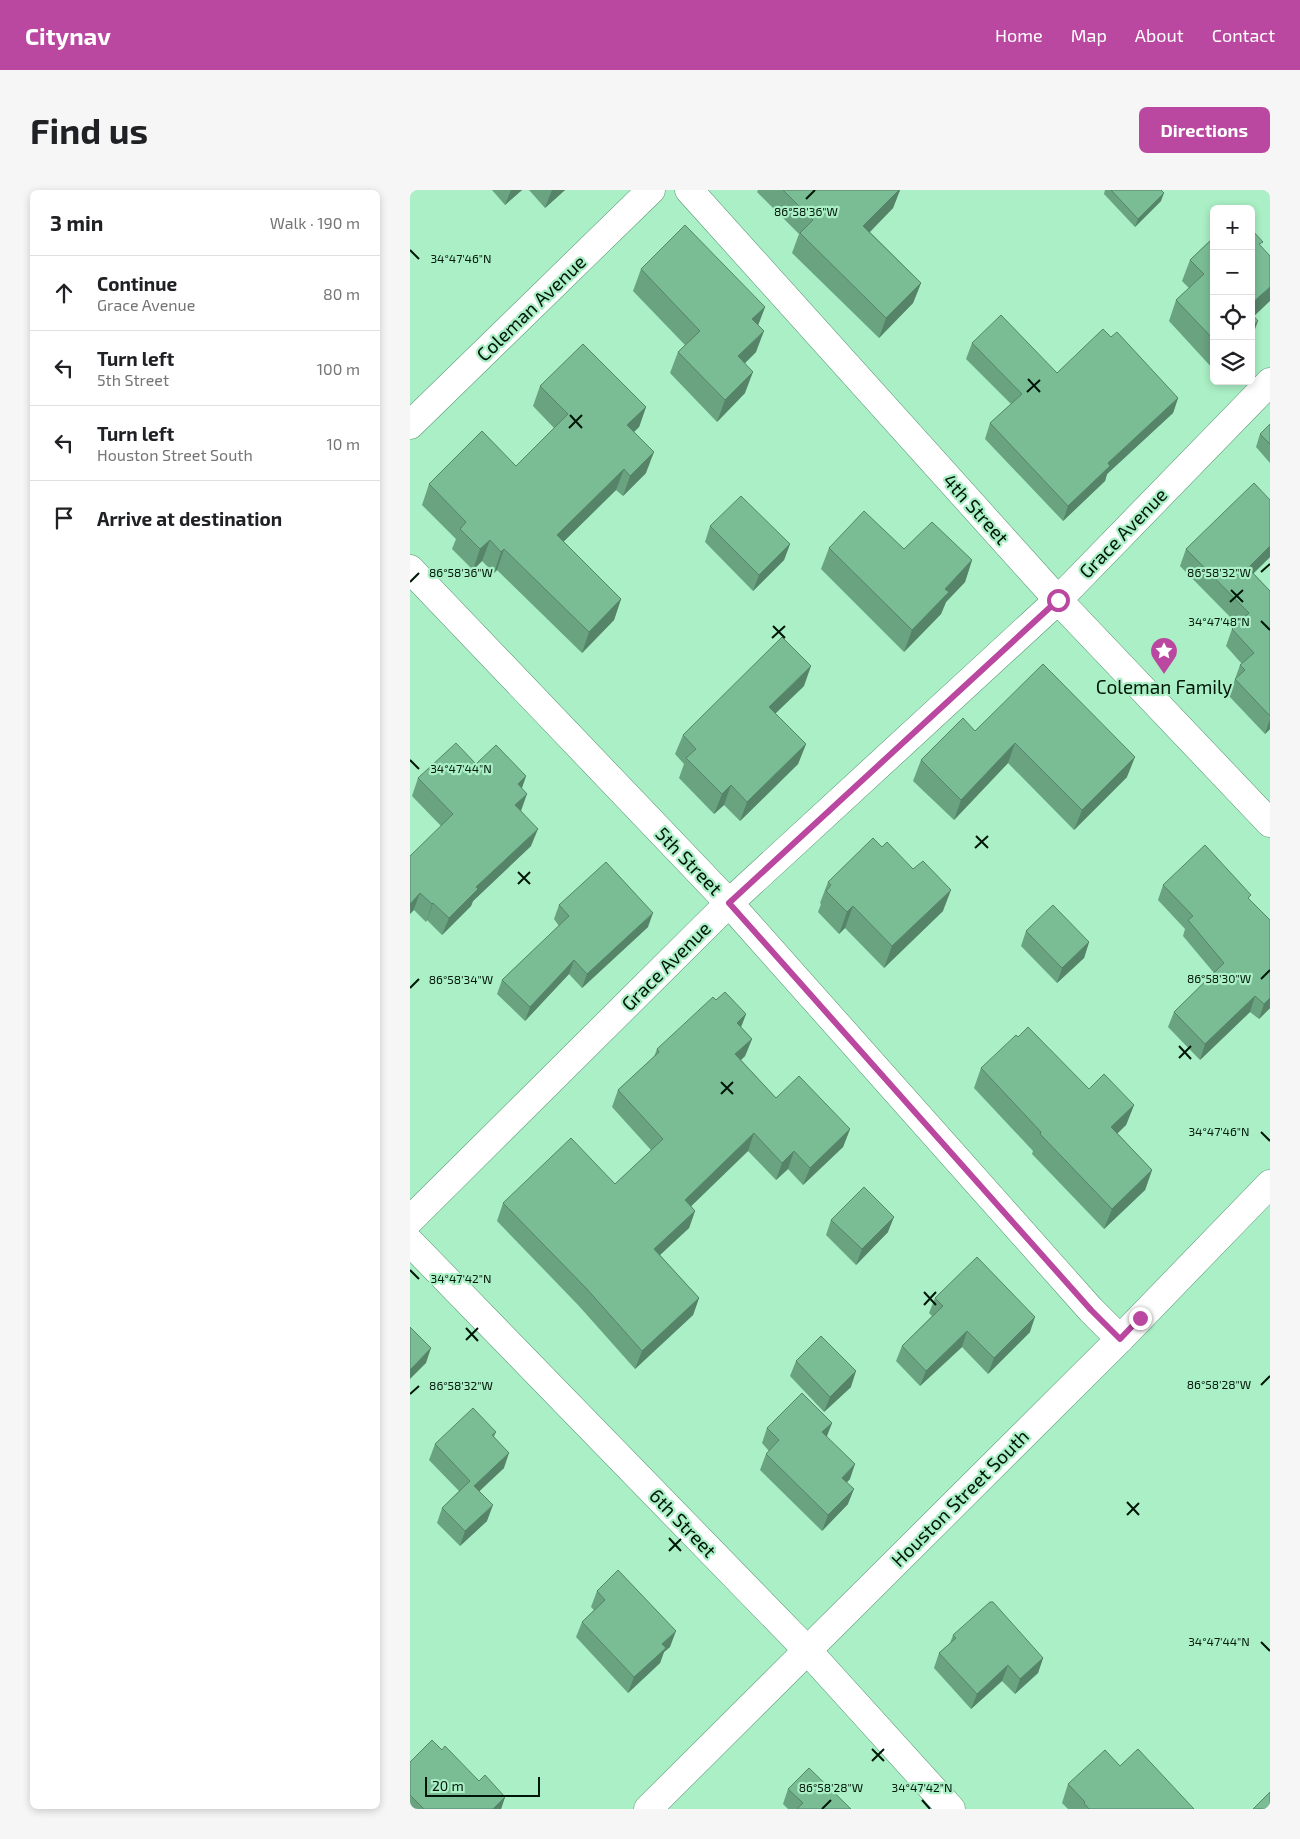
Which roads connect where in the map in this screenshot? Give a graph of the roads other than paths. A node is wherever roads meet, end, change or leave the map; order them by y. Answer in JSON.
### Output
{"nodes":[{"id":1,"x":651,"y":190,"type":"edge"},
{"id":2,"x":688,"y":190,"type":"edge"},
{"id":3,"x":1270,"y":382,"type":"edge"},
{"id":4,"x":410,"y":426,"type":"edge"},
{"id":5,"x":410,"y":569,"type":"edge"},
{"id":6,"x":1058,"y":600,"type":"junction"},
{"id":7,"x":1270,"y":823,"type":"edge"},
{"id":8,"x":729,"y":903,"type":"junction"},
{"id":9,"x":1270,"y":1184,"type":"edge"},
{"id":10,"x":410,"y":1220,"type":"edge"},
{"id":11,"x":410,"y":1242,"type":"edge"},
{"id":12,"x":1120,"y":1339,"type":"junction"},
{"id":13,"x":807,"y":1650,"type":"junction"},
{"id":14,"x":648,"y":1809,"type":"edge"},
{"id":15,"x":951,"y":1809,"type":"edge"}],
"edges":[{"from":1,"to":4,"type":"street","name":"Coleman Avenue"},
{"from":2,"to":6,"type":"street","name":"4th Street"},
{"from":3,"to":6,"type":"street","name":"Grace Avenue"},
{"from":5,"to":8,"type":"street","name":"5th Street"},
{"from":6,"to":7,"type":"street","name":"4th Street"},
{"from":6,"to":8,"type":"street","name":"Grace Avenue"},
{"from":8,"to":10,"type":"street","name":"Grace Avenue"},
{"from":8,"to":12,"type":"street","name":"5th Street"},
{"from":9,"to":12,"type":"street","name":"Houston Street South"},
{"from":11,"to":13,"type":"street","name":"6th Street"},
{"from":12,"to":13,"type":"street","name":"Houston Street South"},
{"from":13,"to":14,"type":"street","name":"Houston Street South"},
{"from":13,"to":15,"type":"street","name":"6th Street"}]}
